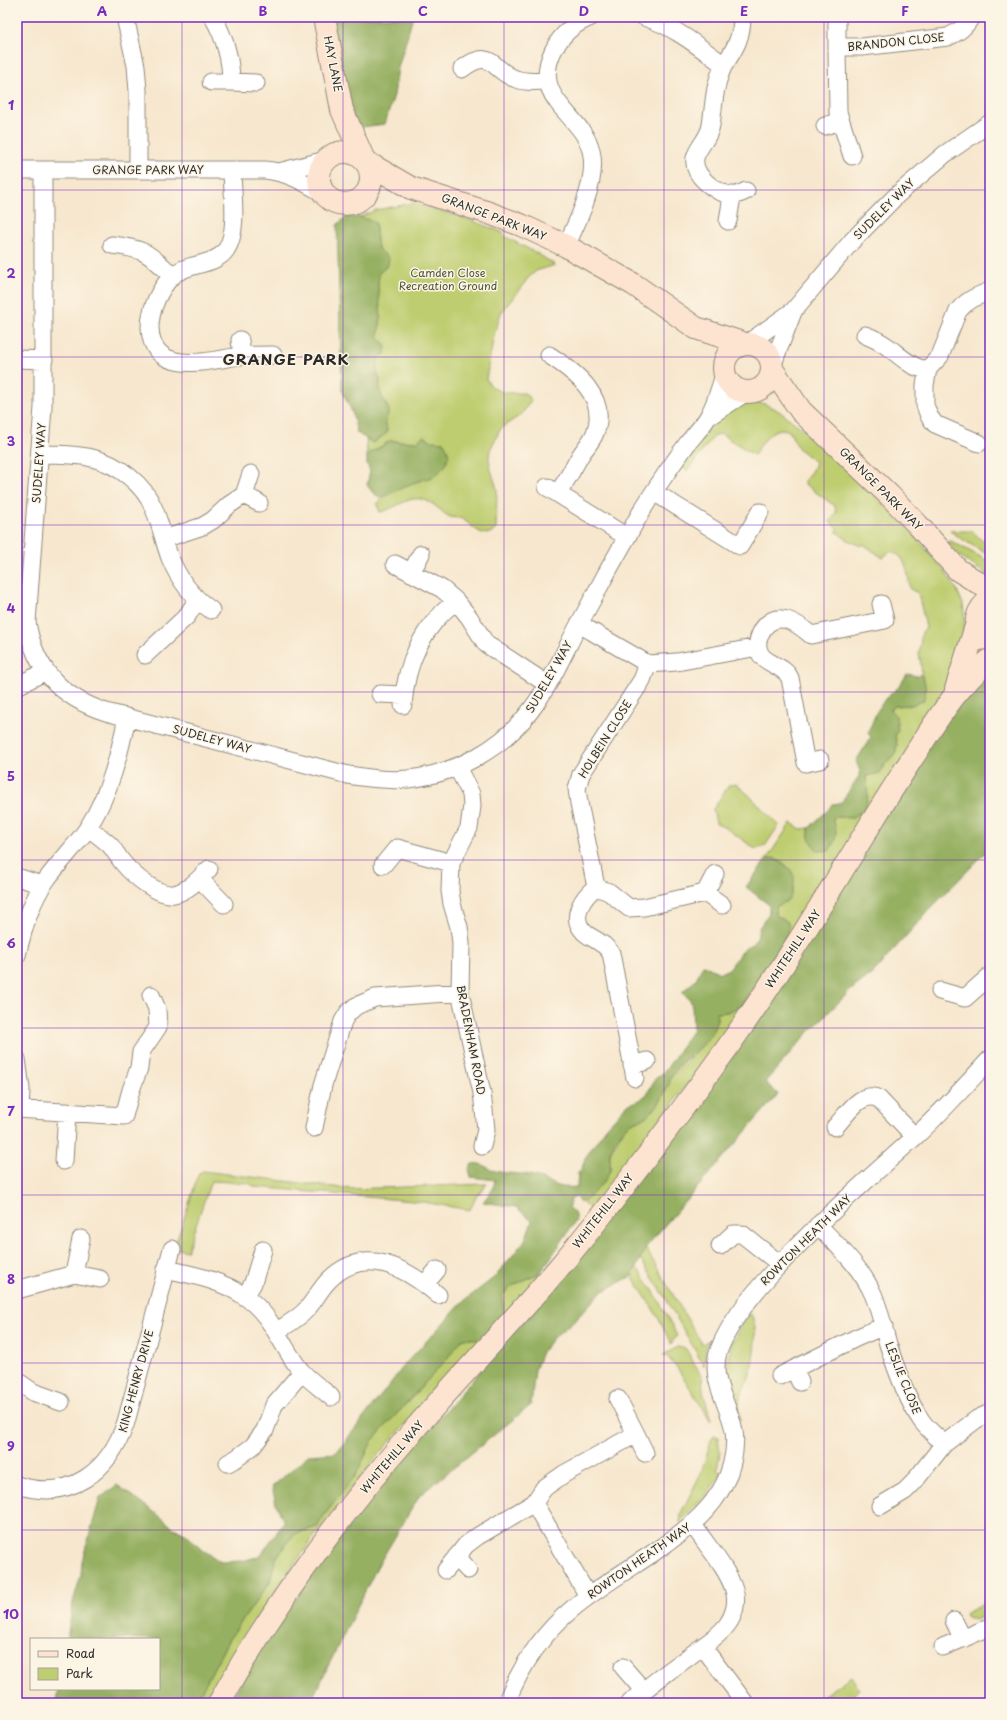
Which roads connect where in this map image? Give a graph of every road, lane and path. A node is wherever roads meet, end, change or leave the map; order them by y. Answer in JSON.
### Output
{"nodes":[{"id":1,"x":125,"y":17,"type":"edge"},
{"id":2,"x":213,"y":17,"type":"edge"},
{"id":3,"x":324,"y":17,"type":"edge"},
{"id":4,"x":591,"y":17,"type":"edge"},
{"id":5,"x":644,"y":17,"type":"edge"},
{"id":6,"x":742,"y":17,"type":"edge"},
{"id":7,"x":837,"y":17,"type":"edge"},
{"id":8,"x":971,"y":17,"type":"edge"},
{"id":9,"x":837,"y":48,"type":"junction"},
{"id":10,"x":724,"y":65,"type":"junction"},
{"id":11,"x":462,"y":68,"type":"dead end"},
{"id":12,"x":547,"y":81,"type":"junction"},
{"id":13,"x":211,"y":82,"type":"dead end"},
{"id":14,"x":231,"y":82,"type":"junction"},
{"id":15,"x":256,"y":83,"type":"dead end"},
{"id":16,"x":342,"y":110,"type":"junction"},
{"id":17,"x":990,"y":123,"type":"edge"},
{"id":18,"x":852,"y":156,"type":"dead end"},
{"id":19,"x":328,"y":158,"type":"junction"},
{"id":20,"x":365,"y":161,"type":"junction"},
{"id":21,"x":17,"y":170,"type":"edge"},
{"id":22,"x":43,"y":170,"type":"junction"},
{"id":23,"x":138,"y":170,"type":"junction"},
{"id":24,"x":232,"y":170,"type":"junction"},
{"id":25,"x":279,"y":172,"type":"junction"},
{"id":26,"x":411,"y":188,"type":"junction"},
{"id":27,"x":323,"y":193,"type":"junction"},
{"id":28,"x":363,"y":197,"type":"junction"},
{"id":29,"x":728,"y":221,"type":"dead end"},
{"id":30,"x":112,"y":245,"type":"dead end"},
{"id":31,"x":566,"y":246,"type":"junction"},
{"id":32,"x":173,"y":276,"type":"junction"},
{"id":33,"x":990,"y":291,"type":"edge"},
{"id":34,"x":793,"y":311,"type":"junction"},
{"id":35,"x":696,"y":328,"type":"junction"},
{"id":36,"x":865,"y":335,"type":"dead end"},
{"id":37,"x":747,"y":344,"type":"junction"},
{"id":38,"x":272,"y":355,"type":"dead end"},
{"id":39,"x":549,"y":355,"type":"dead end"},
{"id":40,"x":17,"y":359,"type":"edge"},
{"id":41,"x":44,"y":360,"type":"junction"},
{"id":42,"x":772,"y":367,"type":"junction"},
{"id":43,"x":928,"y":369,"type":"junction"},
{"id":44,"x":724,"y":371,"type":"junction"},
{"id":45,"x":751,"y":391,"type":"junction"},
{"id":46,"x":801,"y":411,"type":"junction"},
{"id":47,"x":708,"y":417,"type":"junction"},
{"id":48,"x":979,"y":443,"type":"dead end"},
{"id":49,"x":40,"y":454,"type":"junction"},
{"id":50,"x":251,"y":474,"type":"dead end"},
{"id":51,"x":654,"y":492,"type":"junction"},
{"id":52,"x":244,"y":495,"type":"junction"},
{"id":53,"x":259,"y":503,"type":"dead end"},
{"id":54,"x":760,"y":512,"type":"dead end"},
{"id":55,"x":627,"y":537,"type":"junction"},
{"id":56,"x":164,"y":539,"type":"junction"},
{"id":57,"x":421,"y":554,"type":"dead end"},
{"id":58,"x":395,"y":564,"type":"dead end"},
{"id":59,"x":958,"y":570,"type":"junction"},
{"id":60,"x":411,"y":573,"type":"junction"},
{"id":61,"x":990,"y":590,"type":"edge"},
{"id":62,"x":22,"y":594,"type":"edge"},
{"id":63,"x":197,"y":600,"type":"junction"},
{"id":64,"x":990,"y":600,"type":"edge"},
{"id":65,"x":456,"y":601,"type":"junction"},
{"id":66,"x":211,"y":610,"type":"dead end"},
{"id":67,"x":885,"y":620,"type":"dead end"},
{"id":68,"x":579,"y":624,"type":"junction"},
{"id":69,"x":976,"y":624,"type":"junction"},
{"id":70,"x":758,"y":647,"type":"junction"},
{"id":71,"x":990,"y":647,"type":"edge"},
{"id":72,"x":145,"y":655,"type":"dead end"},
{"id":73,"x":990,"y":660,"type":"edge"},
{"id":74,"x":648,"y":664,"type":"junction"},
{"id":75,"x":46,"y":671,"type":"junction"},
{"id":76,"x":547,"y":684,"type":"junction"},
{"id":77,"x":17,"y":686,"type":"edge"},
{"id":78,"x":380,"y":694,"type":"dead end"},
{"id":79,"x":954,"y":694,"type":"junction"},
{"id":80,"x":127,"y":717,"type":"junction"},
{"id":81,"x":457,"y":766,"type":"junction"},
{"id":82,"x":811,"y":766,"type":"dead end"},
{"id":83,"x":88,"y":828,"type":"junction"},
{"id":84,"x":451,"y":863,"type":"junction"},
{"id":85,"x":383,"y":865,"type":"dead end"},
{"id":86,"x":715,"y":874,"type":"dead end"},
{"id":87,"x":17,"y":877,"type":"edge"},
{"id":88,"x":42,"y":885,"type":"junction"},
{"id":89,"x":596,"y":887,"type":"junction"},
{"id":90,"x":705,"y":893,"type":"junction"},
{"id":91,"x":224,"y":904,"type":"dead end"},
{"id":92,"x":722,"y":905,"type":"dead end"},
{"id":93,"x":17,"y":955,"type":"edge"},
{"id":94,"x":990,"y":976,"type":"edge"},
{"id":95,"x":940,"y":991,"type":"dead end"},
{"id":96,"x":460,"y":992,"type":"junction"},
{"id":97,"x":151,"y":995,"type":"dead end"},
{"id":98,"x":17,"y":1059,"type":"edge"},
{"id":99,"x":990,"y":1059,"type":"edge"},
{"id":100,"x":638,"y":1068,"type":"dead end"},
{"id":101,"x":19,"y":1109,"type":"edge"},
{"id":102,"x":66,"y":1112,"type":"junction"},
{"id":103,"x":835,"y":1127,"type":"dead end"},
{"id":104,"x":314,"y":1128,"type":"dead end"},
{"id":105,"x":915,"y":1137,"type":"junction"},
{"id":106,"x":482,"y":1146,"type":"dead end"},
{"id":107,"x":64,"y":1161,"type":"dead end"},
{"id":108,"x":818,"y":1225,"type":"junction"},
{"id":109,"x":81,"y":1239,"type":"dead end"},
{"id":110,"x":720,"y":1246,"type":"dead end"},
{"id":111,"x":172,"y":1249,"type":"dead end"},
{"id":112,"x":263,"y":1250,"type":"dead end"},
{"id":113,"x":780,"y":1264,"type":"junction"},
{"id":114,"x":166,"y":1268,"type":"junction"},
{"id":115,"x":436,"y":1270,"type":"dead end"},
{"id":116,"x":74,"y":1274,"type":"junction"},
{"id":117,"x":100,"y":1279,"type":"dead end"},
{"id":118,"x":425,"y":1284,"type":"junction"},
{"id":119,"x":17,"y":1290,"type":"edge"},
{"id":120,"x":438,"y":1295,"type":"dead end"},
{"id":121,"x":246,"y":1297,"type":"junction"},
{"id":122,"x":884,"y":1326,"type":"junction"},
{"id":123,"x":277,"y":1331,"type":"junction"},
{"id":124,"x":302,"y":1372,"type":"junction"},
{"id":125,"x":791,"y":1375,"type":"dead end"},
{"id":126,"x":17,"y":1381,"type":"edge"},
{"id":127,"x":331,"y":1397,"type":"dead end"},
{"id":128,"x":618,"y":1399,"type":"dead end"},
{"id":129,"x":61,"y":1402,"type":"dead end"},
{"id":130,"x":990,"y":1413,"type":"edge"},
{"id":131,"x":636,"y":1434,"type":"junction"},
{"id":132,"x":944,"y":1444,"type":"junction"},
{"id":133,"x":646,"y":1453,"type":"dead end"},
{"id":134,"x":228,"y":1463,"type":"dead end"},
{"id":135,"x":17,"y":1486,"type":"edge"},
{"id":136,"x":534,"y":1503,"type":"junction"},
{"id":137,"x":880,"y":1506,"type":"dead end"},
{"id":138,"x":692,"y":1524,"type":"junction"},
{"id":139,"x":468,"y":1570,"type":"dead end"},
{"id":140,"x":588,"y":1596,"type":"junction"},
{"id":141,"x":954,"y":1621,"type":"dead end"},
{"id":142,"x":990,"y":1627,"type":"edge"},
{"id":143,"x":962,"y":1639,"type":"junction"},
{"id":144,"x":703,"y":1647,"type":"junction"},
{"id":145,"x":942,"y":1647,"type":"dead end"},
{"id":146,"x":623,"y":1667,"type":"dead end"},
{"id":147,"x":643,"y":1690,"type":"junction"},
{"id":148,"x":219,"y":1703,"type":"edge"},
{"id":149,"x":506,"y":1703,"type":"edge"},
{"id":150,"x":630,"y":1703,"type":"edge"},
{"id":151,"x":745,"y":1703,"type":"edge"}],
"edges":[{"from":1,"to":23,"type":"street"},
{"from":2,"to":14,"type":"street"},
{"from":3,"to":16,"type":"street","name":"HAY LANE"},
{"from":4,"to":12,"type":"street"},
{"from":5,"to":10,"type":"street"},
{"from":6,"to":10,"type":"street"},
{"from":7,"to":9,"type":"street","name":"BRANDON CLOSE"},
{"from":8,"to":9,"type":"street","name":"BRANDON CLOSE"},
{"from":9,"to":18,"type":"street","name":"BRANDON CLOSE"},
{"from":10,"to":29,"type":"street"},
{"from":11,"to":12,"type":"street"},
{"from":12,"to":31,"type":"street"},
{"from":13,"to":14,"type":"street"},
{"from":14,"to":15,"type":"street"},
{"from":16,"to":19,"type":"street","name":"HAY LANE"},
{"from":16,"to":20,"type":"street","name":"HAY LANE"},
{"from":17,"to":34,"type":"street","name":"SUDELEY WAY"},
{"from":19,"to":20,"type":"street","name":"GRANGE PARK WAY"},
{"from":19,"to":25,"type":"street","name":"GRANGE PARK WAY"},
{"from":19,"to":27,"type":"street"},
{"from":20,"to":26,"type":"street","name":"GRANGE PARK WAY"},
{"from":20,"to":28,"type":"street"},
{"from":21,"to":22,"type":"street","name":"GRANGE PARK WAY"},
{"from":22,"to":23,"type":"street","name":"GRANGE PARK WAY"},
{"from":22,"to":41,"type":"street","name":"SUDELEY WAY"},
{"from":23,"to":24,"type":"street","name":"GRANGE PARK WAY"},
{"from":24,"to":25,"type":"street","name":"GRANGE PARK WAY"},
{"from":24,"to":32,"type":"street"},
{"from":25,"to":27,"type":"street","name":"GRANGE PARK WAY"},
{"from":26,"to":28,"type":"street","name":"GRANGE PARK WAY"},
{"from":26,"to":31,"type":"street","name":"GRANGE PARK WAY"},
{"from":27,"to":28,"type":"street","name":"GRANGE PARK WAY"},
{"from":30,"to":32,"type":"street"},
{"from":31,"to":35,"type":"street","name":"GRANGE PARK WAY"},
{"from":32,"to":38,"type":"street"},
{"from":33,"to":43,"type":"street"},
{"from":34,"to":37,"type":"street","name":"SUDELEY WAY"},
{"from":34,"to":42,"type":"street","name":"SUDELEY WAY"},
{"from":35,"to":37,"type":"street","name":"GRANGE PARK WAY"},
{"from":35,"to":44,"type":"street","name":"GRANGE PARK WAY"},
{"from":36,"to":43,"type":"street"},
{"from":37,"to":42,"type":"street"},
{"from":37,"to":44,"type":"street"},
{"from":39,"to":55,"type":"street"},
{"from":40,"to":41,"type":"street"},
{"from":41,"to":49,"type":"street","name":"SUDELEY WAY"},
{"from":42,"to":45,"type":"street"},
{"from":42,"to":46,"type":"street","name":"GRANGE PARK WAY"},
{"from":43,"to":48,"type":"street"},
{"from":44,"to":45,"type":"street"},
{"from":44,"to":47,"type":"street","name":"SUDELEY WAY"},
{"from":45,"to":46,"type":"street","name":"GRANGE PARK WAY"},
{"from":45,"to":47,"type":"street","name":"SUDELEY WAY"},
{"from":46,"to":59,"type":"street","name":"GRANGE PARK WAY"},
{"from":47,"to":51,"type":"street","name":"SUDELEY WAY"},
{"from":49,"to":56,"type":"street"},
{"from":49,"to":62,"type":"street","name":"SUDELEY WAY"},
{"from":50,"to":52,"type":"street"},
{"from":51,"to":54,"type":"street"},
{"from":51,"to":55,"type":"street","name":"SUDELEY WAY"},
{"from":52,"to":53,"type":"street"},
{"from":52,"to":56,"type":"street"},
{"from":55,"to":68,"type":"street","name":"SUDELEY WAY"},
{"from":56,"to":63,"type":"street"},
{"from":57,"to":60,"type":"street"},
{"from":58,"to":60,"type":"street"},
{"from":59,"to":61,"type":"street","name":"GRANGE PARK WAY"},
{"from":59,"to":69,"type":"street","name":"GRANGE PARK WAY"},
{"from":60,"to":65,"type":"street"},
{"from":62,"to":75,"type":"street","name":"SUDELEY WAY"},
{"from":63,"to":66,"type":"street"},
{"from":63,"to":72,"type":"street"},
{"from":64,"to":69,"type":"street","name":"WHITEHILL WAY"},
{"from":65,"to":76,"type":"street"},
{"from":65,"to":78,"type":"street"},
{"from":67,"to":70,"type":"street"},
{"from":68,"to":74,"type":"street"},
{"from":68,"to":76,"type":"street","name":"SUDELEY WAY"},
{"from":69,"to":71,"type":"street","name":"GRANGE PARK WAY"},
{"from":69,"to":79,"type":"street","name":"WHITEHILL WAY"},
{"from":70,"to":74,"type":"street"},
{"from":70,"to":82,"type":"street"},
{"from":73,"to":79,"type":"street","name":"WHITEHILL WAY"},
{"from":74,"to":89,"type":"street","name":"HOLBEIN CLOSE"},
{"from":75,"to":77,"type":"street"},
{"from":75,"to":80,"type":"street","name":"SUDELEY WAY"},
{"from":76,"to":81,"type":"street","name":"SUDELEY WAY"},
{"from":79,"to":148,"type":"street","name":"WHITEHILL WAY"},
{"from":80,"to":81,"type":"street","name":"SUDELEY WAY"},
{"from":80,"to":83,"type":"street"},
{"from":81,"to":84,"type":"street","name":"BRADENHAM ROAD"},
{"from":83,"to":88,"type":"street"},
{"from":83,"to":91,"type":"street"},
{"from":84,"to":85,"type":"street"},
{"from":84,"to":96,"type":"street","name":"BRADENHAM ROAD"},
{"from":86,"to":90,"type":"street"},
{"from":87,"to":88,"type":"street"},
{"from":88,"to":93,"type":"street"},
{"from":89,"to":90,"type":"street"},
{"from":89,"to":100,"type":"street"},
{"from":90,"to":92,"type":"street"},
{"from":94,"to":95,"type":"street"},
{"from":96,"to":104,"type":"street"},
{"from":96,"to":106,"type":"street","name":"BRADENHAM ROAD"},
{"from":97,"to":102,"type":"street"},
{"from":98,"to":101,"type":"street"},
{"from":99,"to":105,"type":"street","name":"ROWTON HEATH WAY"},
{"from":101,"to":102,"type":"street"},
{"from":102,"to":107,"type":"street"},
{"from":103,"to":105,"type":"street"},
{"from":105,"to":108,"type":"street","name":"ROWTON HEATH WAY"},
{"from":108,"to":113,"type":"street","name":"ROWTON HEATH WAY"},
{"from":108,"to":122,"type":"street","name":"LESLIE CLOSE"},
{"from":109,"to":116,"type":"street"},
{"from":110,"to":113,"type":"street"},
{"from":111,"to":114,"type":"street","name":"KING HENRY DRIVE"},
{"from":112,"to":121,"type":"street"},
{"from":113,"to":138,"type":"street","name":"ROWTON HEATH WAY"},
{"from":114,"to":121,"type":"street"},
{"from":114,"to":135,"type":"street","name":"KING HENRY DRIVE"},
{"from":115,"to":118,"type":"street"},
{"from":116,"to":117,"type":"street"},
{"from":116,"to":119,"type":"street"},
{"from":118,"to":120,"type":"street"},
{"from":118,"to":123,"type":"street"},
{"from":121,"to":123,"type":"street"},
{"from":122,"to":125,"type":"street","name":"LESLIE CLOSE"},
{"from":122,"to":132,"type":"street","name":"LESLIE CLOSE"},
{"from":123,"to":124,"type":"street"},
{"from":124,"to":127,"type":"street"},
{"from":124,"to":134,"type":"street"},
{"from":126,"to":129,"type":"street"},
{"from":128,"to":131,"type":"street"},
{"from":130,"to":132,"type":"street"},
{"from":131,"to":133,"type":"street"},
{"from":131,"to":136,"type":"street"},
{"from":132,"to":137,"type":"street"},
{"from":136,"to":139,"type":"street"},
{"from":136,"to":140,"type":"street"},
{"from":138,"to":140,"type":"street","name":"ROWTON HEATH WAY"},
{"from":138,"to":144,"type":"street"},
{"from":140,"to":149,"type":"street","name":"ROWTON HEATH WAY"},
{"from":141,"to":143,"type":"street"},
{"from":142,"to":143,"type":"street"},
{"from":143,"to":145,"type":"street"},
{"from":144,"to":147,"type":"street"},
{"from":144,"to":151,"type":"street"},
{"from":146,"to":147,"type":"street"},
{"from":147,"to":150,"type":"street"}]}
